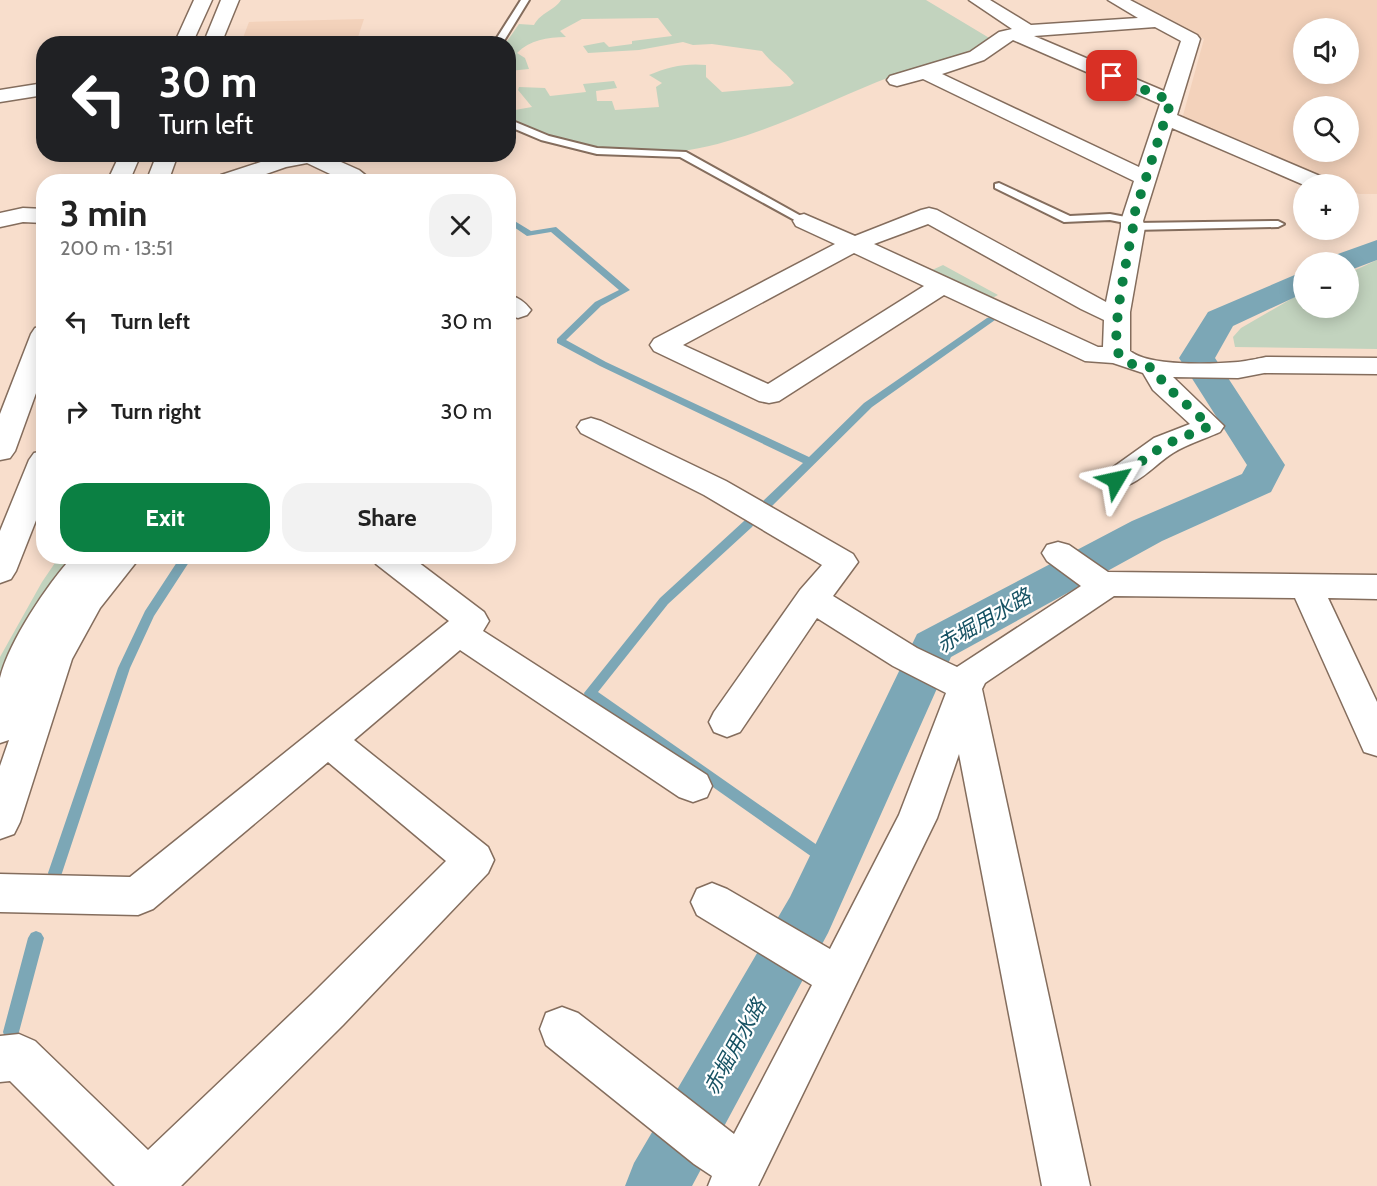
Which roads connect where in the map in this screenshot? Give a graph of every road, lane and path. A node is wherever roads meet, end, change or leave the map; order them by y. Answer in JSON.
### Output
{"nodes":[{"id":1,"x":203,"y":0,"type":"edge"},
{"id":2,"x":230,"y":0,"type":"edge"},
{"id":3,"x":239,"y":0,"type":"edge"},
{"id":4,"x":525,"y":0,"type":"edge"},
{"id":5,"x":1009,"y":0,"type":"edge"},
{"id":6,"x":1117,"y":0,"type":"edge"},
{"id":7,"x":982,"y":2,"type":"edge"},
{"id":8,"x":1156,"y":22,"type":"junction"},
{"id":9,"x":1022,"y":33,"type":"junction"},
{"id":10,"x":187,"y":36,"type":"edge"},
{"id":11,"x":215,"y":36,"type":"edge"},
{"id":12,"x":502,"y":36,"type":"edge"},
{"id":13,"x":925,"y":73,"type":"junction"},
{"id":14,"x":897,"y":80,"type":"dead end"},
{"id":15,"x":36,"y":90,"type":"edge"},
{"id":16,"x":0,"y":96,"type":"edge"},
{"id":17,"x":1169,"y":110,"type":"junction"},
{"id":18,"x":516,"y":125,"type":"edge"},
{"id":19,"x":287,"y":162,"type":"edge"},
{"id":20,"x":321,"y":162,"type":"edge"},
{"id":21,"x":239,"y":174,"type":"edge"},
{"id":22,"x":352,"y":174,"type":"edge"},
{"id":23,"x":1299,"y":174,"type":"edge"},
{"id":24,"x":1146,"y":179,"type":"junction"},
{"id":25,"x":999,"y":186,"type":"dead end"},
{"id":26,"x":36,"y":216,"type":"edge"},
{"id":27,"x":0,"y":220,"type":"edge"},
{"id":28,"x":804,"y":221,"type":"joint"},
{"id":29,"x":1132,"y":224,"type":"junction"},
{"id":30,"x":1278,"y":224,"type":"dead end"},
{"id":31,"x":854,"y":244,"type":"junction"},
{"id":32,"x":942,"y":285,"type":"junction"},
{"id":33,"x":1117,"y":316,"type":"junction"},
{"id":34,"x":36,"y":334,"type":"edge"},
{"id":35,"x":36,"y":355,"type":"edge"},
{"id":36,"x":1118,"y":355,"type":"junction"},
{"id":37,"x":1377,"y":366,"type":"edge"},
{"id":38,"x":1154,"y":368,"type":"junction"},
{"id":39,"x":0,"y":394,"type":"edge"},
{"id":40,"x":36,"y":409,"type":"edge"},
{"id":41,"x":591,"y":427,"type":"dead end"},
{"id":42,"x":0,"y":452,"type":"edge"},
{"id":43,"x":36,"y":480,"type":"edge"},
{"id":44,"x":1116,"y":480,"type":"dead end"},
{"id":45,"x":36,"y":511,"type":"edge"},
{"id":46,"x":1058,"y":553,"type":"dead end"},
{"id":47,"x":4,"y":559,"type":"edge"},
{"id":48,"x":85,"y":564,"type":"edge"},
{"id":49,"x":118,"y":564,"type":"edge"},
{"id":50,"x":397,"y":564,"type":"edge"},
{"id":51,"x":1096,"y":580,"type":"junction"},
{"id":52,"x":1306,"y":587,"type":"junction"},
{"id":53,"x":1377,"y":587,"type":"edge"},
{"id":54,"x":812,"y":599,"type":"junction"},
{"id":55,"x":459,"y":632,"type":"junction"},
{"id":56,"x":936,"y":672,"type":"junction"},
{"id":57,"x":727,"y":722,"type":"dead end"},
{"id":58,"x":0,"y":728,"type":"edge"},
{"id":59,"x":328,"y":740,"type":"junction"},
{"id":60,"x":1377,"y":741,"type":"edge"},
{"id":61,"x":693,"y":786,"type":"dead end"},
{"id":62,"x":0,"y":822,"type":"edge"},
{"id":63,"x":0,"y":893,"type":"edge"},
{"id":64,"x":712,"y":902,"type":"dead end"},
{"id":65,"x":825,"y":968,"type":"junction"},
{"id":66,"x":562,"y":1029,"type":"dead end"},
{"id":67,"x":0,"y":1059,"type":"edge"},
{"id":68,"x":728,"y":1166,"type":"edge"},
{"id":69,"x":1066,"y":1186,"type":"edge"}],
"edges":[{"from":1,"to":10,"type":"street"},
{"from":2,"to":3,"type":"street"},
{"from":2,"to":11,"type":"street"},
{"from":4,"to":12,"type":"lane"},
{"from":5,"to":7,"type":"street"},
{"from":6,"to":8,"type":"street"},
{"from":7,"to":9,"type":"street"},
{"from":8,"to":9,"type":"street"},
{"from":8,"to":17,"type":"street"},
{"from":9,"to":13,"type":"street"},
{"from":9,"to":17,"type":"street"},
{"from":13,"to":14,"type":"street"},
{"from":13,"to":24,"type":"street"},
{"from":15,"to":16,"type":"street"},
{"from":17,"to":23,"type":"street"},
{"from":17,"to":24,"type":"street"},
{"from":18,"to":28,"type":"lane"},
{"from":19,"to":21,"type":"street"},
{"from":20,"to":22,"type":"street"},
{"from":24,"to":29,"type":"street"},
{"from":25,"to":29,"type":"lane"},
{"from":26,"to":27,"type":"street"},
{"from":28,"to":31,"type":"street"},
{"from":29,"to":30,"type":"lane"},
{"from":29,"to":33,"type":"street"},
{"from":31,"to":32,"type":"street"},
{"from":31,"to":32,"type":"street"},
{"from":31,"to":33,"type":"street"},
{"from":32,"to":36,"type":"street"},
{"from":33,"to":36,"type":"street"},
{"from":34,"to":39,"type":"street"},
{"from":35,"to":42,"type":"street"},
{"from":36,"to":38,"type":"street"},
{"from":37,"to":38,"type":"street"},
{"from":38,"to":44,"type":"street"},
{"from":40,"to":42,"type":"street"},
{"from":41,"to":54,"type":"street"},
{"from":43,"to":47,"type":"street"},
{"from":45,"to":47,"type":"street"},
{"from":46,"to":51,"type":"street"},
{"from":48,"to":58,"type":"street"},
{"from":49,"to":62,"type":"street"},
{"from":50,"to":55,"type":"street"},
{"from":51,"to":52,"type":"street"},
{"from":51,"to":56,"type":"street"},
{"from":52,"to":53,"type":"street"},
{"from":52,"to":60,"type":"street"},
{"from":54,"to":56,"type":"street"},
{"from":54,"to":57,"type":"street"},
{"from":55,"to":59,"type":"street"},
{"from":55,"to":61,"type":"street"},
{"from":56,"to":65,"type":"street"},
{"from":56,"to":69,"type":"street"},
{"from":59,"to":63,"type":"street"},
{"from":59,"to":67,"type":"street"},
{"from":64,"to":65,"type":"street"},
{"from":65,"to":68,"type":"street"},
{"from":66,"to":68,"type":"street"}]}
